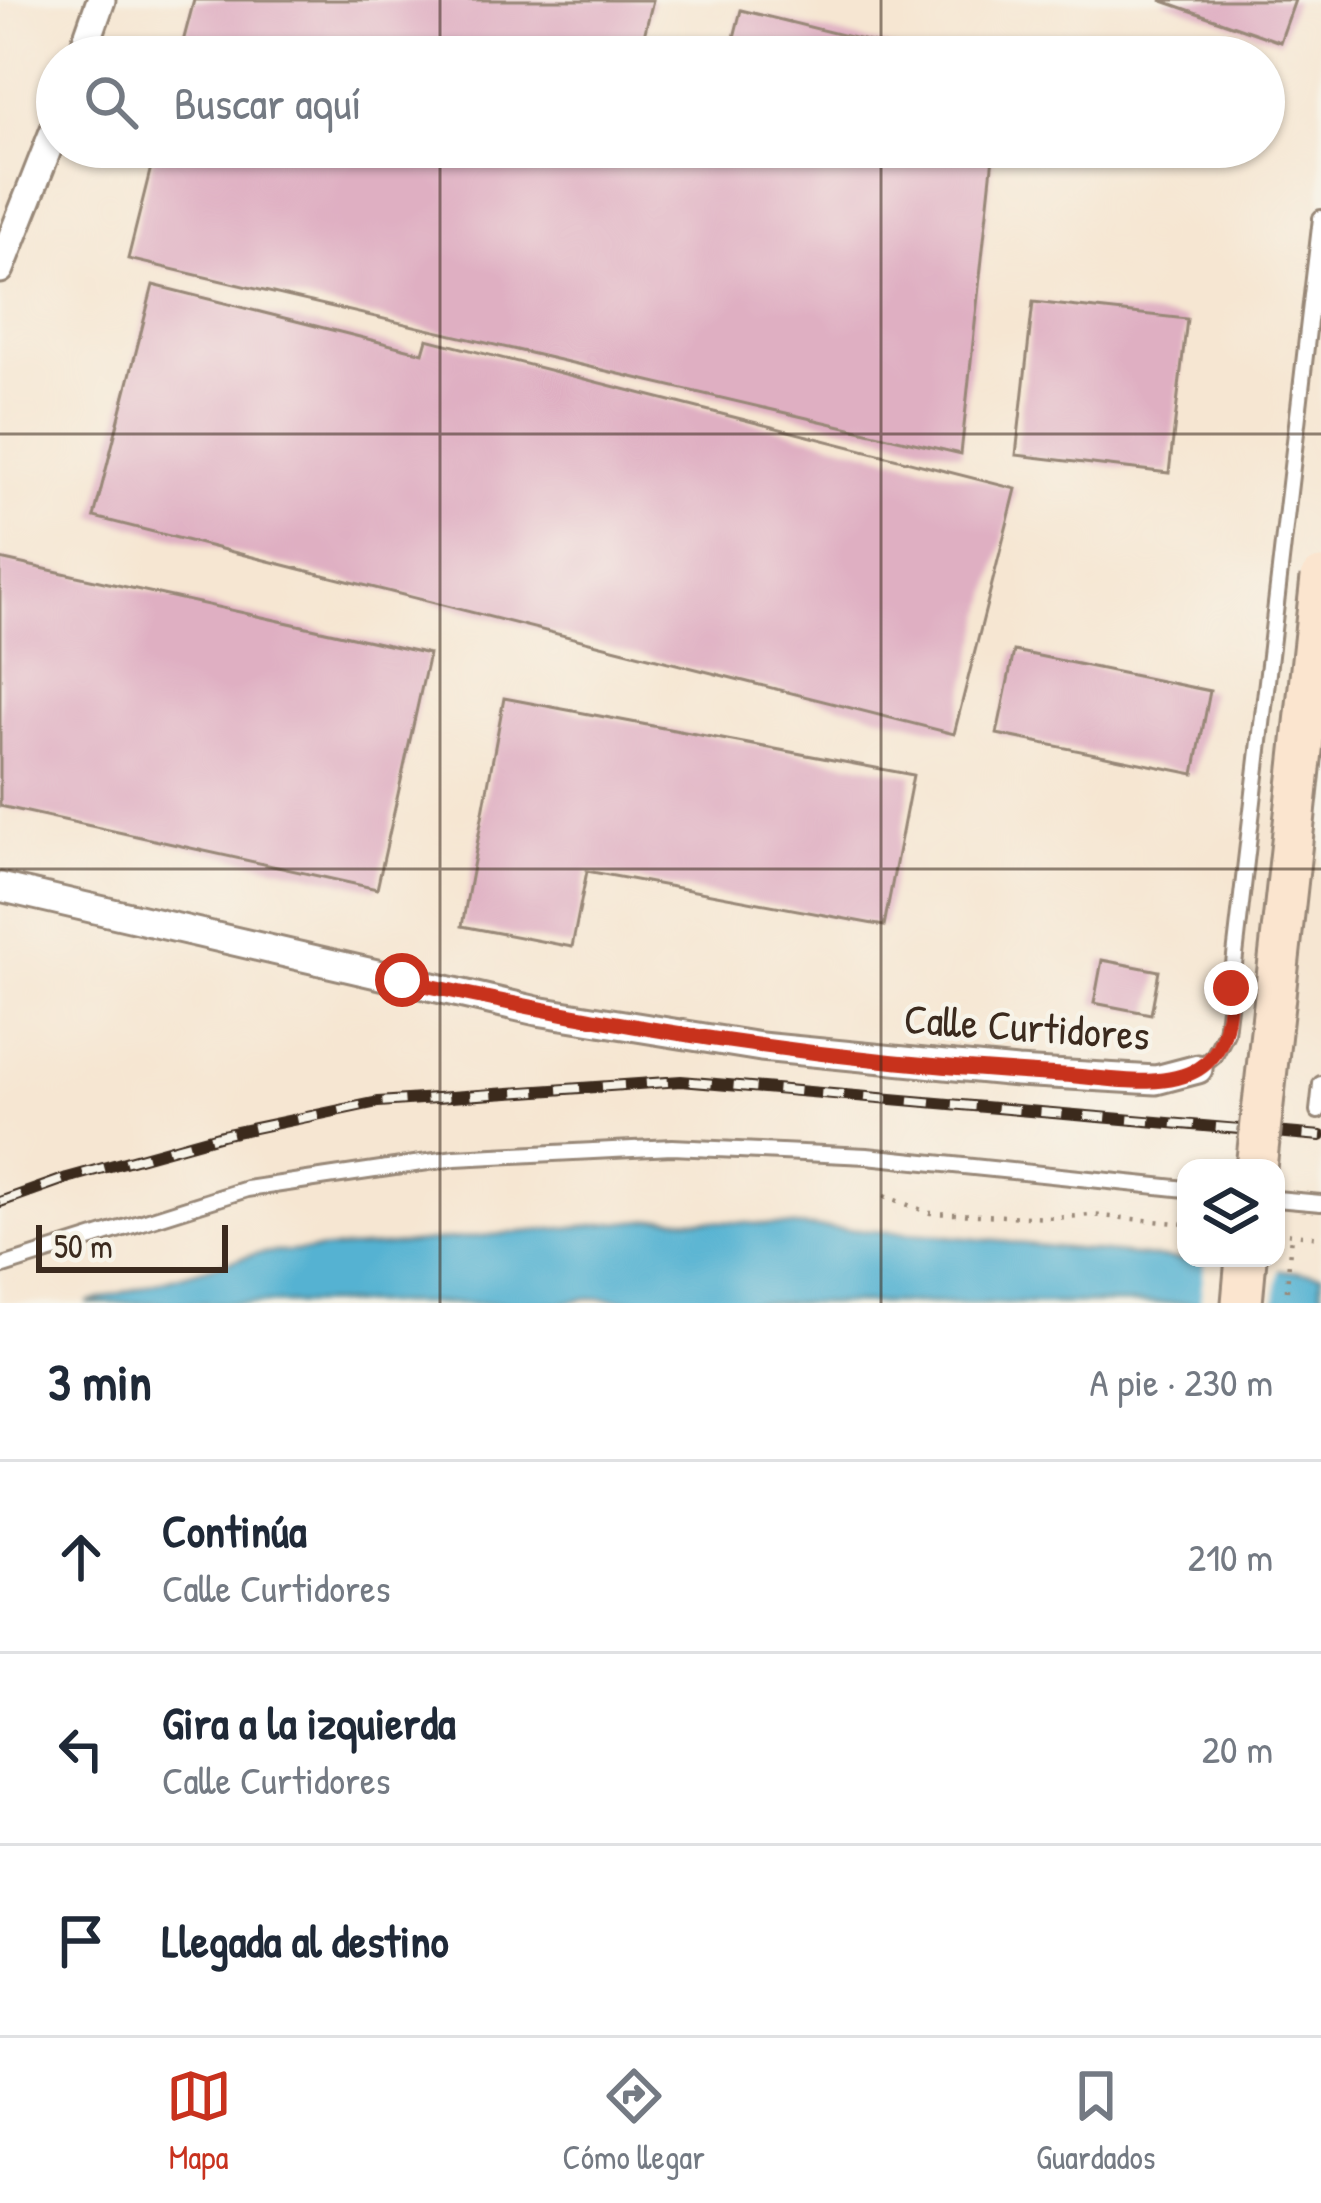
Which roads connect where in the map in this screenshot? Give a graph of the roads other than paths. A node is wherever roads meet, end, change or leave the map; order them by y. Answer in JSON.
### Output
{"nodes":[{"id":1,"x":100,"y":0,"type":"edge"},
{"id":2,"x":88,"y":36,"type":"edge"},
{"id":3,"x":40,"y":168,"type":"edge"},
{"id":4,"x":1321,"y":218,"type":"edge"},
{"id":5,"x":0,"y":269,"type":"edge"},
{"id":6,"x":1321,"y":578,"type":"edge"},
{"id":7,"x":0,"y":887,"type":"edge"},
{"id":8,"x":1198,"y":1069,"type":"joint"},
{"id":9,"x":1321,"y":1084,"type":"edge"},
{"id":10,"x":1318,"y":1111,"type":"dead end"},
{"id":11,"x":1257,"y":1159,"type":"edge"},
{"id":12,"x":1177,"y":1188,"type":"edge"},
{"id":13,"x":1285,"y":1200,"type":"edge"},
{"id":14,"x":1321,"y":1204,"type":"edge"},
{"id":15,"x":1245,"y":1267,"type":"edge"},
{"id":16,"x":0,"y":1268,"type":"edge"},
{"id":17,"x":1242,"y":1303,"type":"edge"}],
"edges":[{"from":1,"to":2,"type":"street"},
{"from":3,"to":5,"type":"street"},
{"from":4,"to":8,"type":"lane","name":"Calle Curtidores"},
{"from":6,"to":11,"type":"main road","bridge":true},
{"from":7,"to":8,"type":"street","name":"Calle Curtidores"},
{"from":9,"to":10,"type":"lane"},
{"from":12,"to":16,"type":"lane"},
{"from":13,"to":14,"type":"lane"},
{"from":15,"to":17,"type":"main road"}]}
